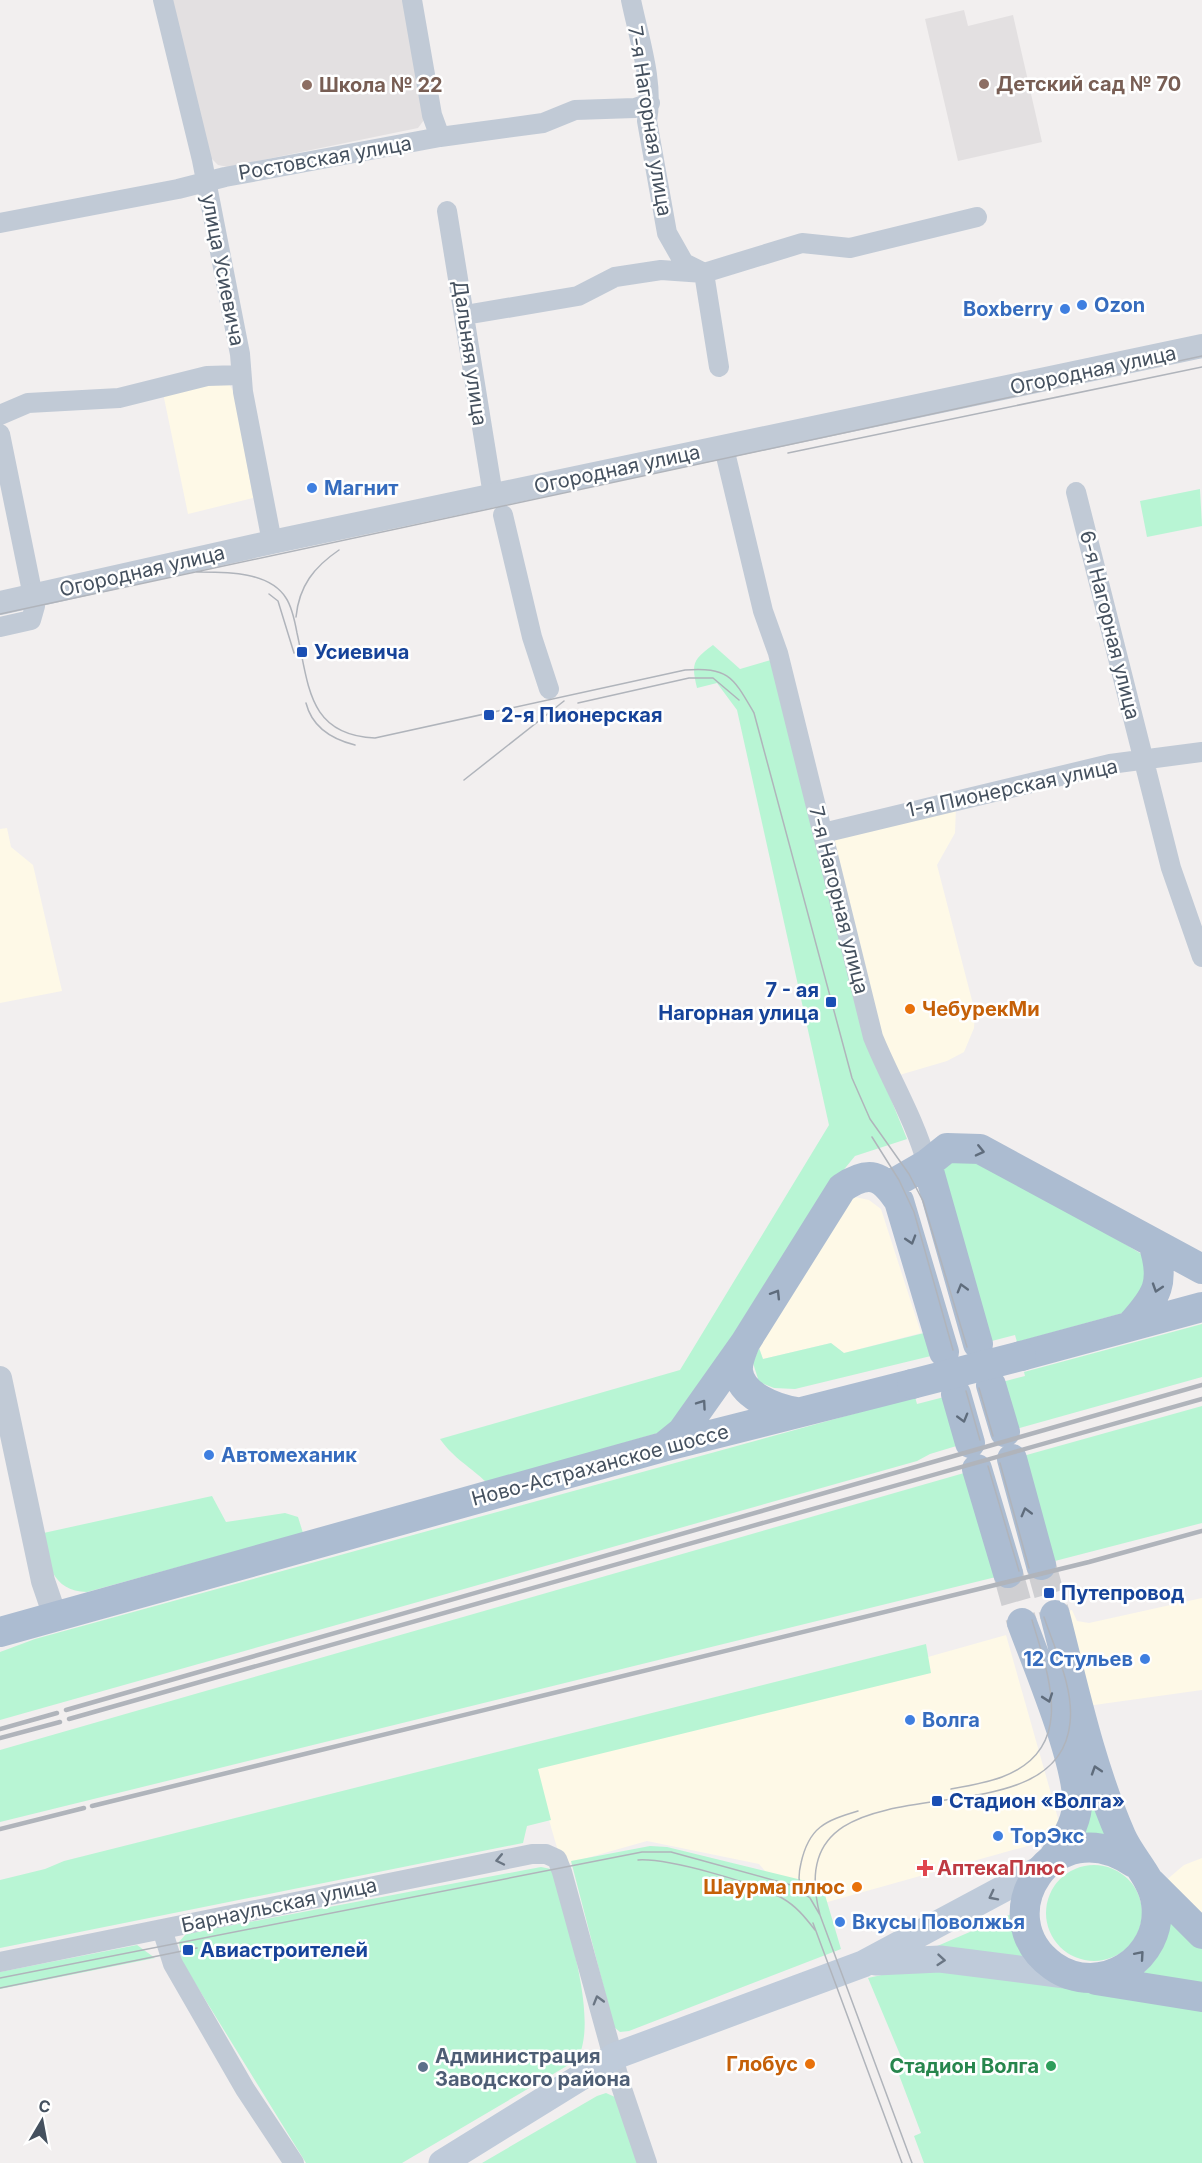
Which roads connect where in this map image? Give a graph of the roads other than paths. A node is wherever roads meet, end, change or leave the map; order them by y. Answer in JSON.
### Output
{"nodes":[{"id":1,"x":163,"y":0,"type":"edge"},
{"id":2,"x":412,"y":0,"type":"edge"},
{"id":3,"x":631,"y":0,"type":"edge"},
{"id":4,"x":650,"y":104,"type":"junction"},
{"id":5,"x":440,"y":137,"type":"junction"},
{"id":6,"x":206,"y":182,"type":"junction"},
{"id":7,"x":447,"y":211,"type":"dead end"},
{"id":8,"x":977,"y":217,"type":"dead end"},
{"id":9,"x":0,"y":223,"type":"edge"},
{"id":10,"x":704,"y":273,"type":"junction"},
{"id":11,"x":465,"y":315,"type":"junction"},
{"id":12,"x":1202,"y":346,"type":"edge"},
{"id":13,"x":719,"y":367,"type":"dead end"},
{"id":14,"x":240,"y":375,"type":"junction"},
{"id":15,"x":0,"y":415,"type":"edge"},
{"id":16,"x":0,"y":434,"type":"edge"},
{"id":17,"x":724,"y":448,"type":"junction"},
{"id":18,"x":1076,"y":492,"type":"dead end"},
{"id":19,"x":498,"y":505,"type":"junction"},
{"id":20,"x":272,"y":542,"type":"junction"},
{"id":21,"x":33,"y":596,"type":"junction"},
{"id":22,"x":0,"y":603,"type":"edge"},
{"id":23,"x":0,"y":627,"type":"edge"},
{"id":24,"x":549,"y":689,"type":"dead end"},
{"id":25,"x":1202,"y":752,"type":"edge"},
{"id":26,"x":1144,"y":759,"type":"junction"},
{"id":27,"x":823,"y":833,"type":"junction"},
{"id":28,"x":1202,"y":957,"type":"edge"},
{"id":29,"x":927,"y":1164,"type":"junction"},
{"id":30,"x":889,"y":1186,"type":"junction"},
{"id":31,"x":1153,"y":1244,"type":"junction"},
{"id":32,"x":1202,"y":1269,"type":"edge"},
{"id":33,"x":1202,"y":1307,"type":"edge"},
{"id":34,"x":1131,"y":1325,"type":"junction"},
{"id":35,"x":745,"y":1343,"type":"junction"},
{"id":36,"x":978,"y":1344,"type":"dead end"},
{"id":37,"x":944,"y":1352,"type":"dead end"},
{"id":38,"x":0,"y":1378,"type":"edge"},
{"id":39,"x":991,"y":1385,"type":"dead end"},
{"id":40,"x":956,"y":1394,"type":"dead end"},
{"id":41,"x":797,"y":1412,"type":"junction"},
{"id":42,"x":663,"y":1447,"type":"junction"},
{"id":43,"x":1041,"y":1565,"type":"tunnel mouth"},
{"id":44,"x":1008,"y":1574,"type":"tunnel mouth"},
{"id":45,"x":1055,"y":1615,"type":"tunnel mouth"},
{"id":46,"x":55,"y":1616,"type":"junction"},
{"id":47,"x":1022,"y":1623,"type":"tunnel mouth"},
{"id":48,"x":0,"y":1632,"type":"edge"},
{"id":49,"x":1048,"y":1863,"type":"junction"},
{"id":50,"x":1141,"y":1871,"type":"junction"},
{"id":51,"x":162,"y":1929,"type":"junction"},
{"id":52,"x":1202,"y":1934,"type":"edge"},
{"id":53,"x":0,"y":1962,"type":"edge"},
{"id":54,"x":863,"y":1964,"type":"junction"},
{"id":55,"x":1081,"y":1977,"type":"junction"},
{"id":56,"x":1202,"y":1997,"type":"edge"},
{"id":57,"x":615,"y":2056,"type":"junction"},
{"id":58,"x":294,"y":2163,"type":"edge"},
{"id":59,"x":442,"y":2163,"type":"edge"},
{"id":60,"x":647,"y":2163,"type":"edge"}],
"edges":[{"from":1,"to":6,"type":"street","name":"улица Усиевича"},
{"from":2,"to":5,"type":"street"},
{"from":3,"to":4,"type":"street","name":"7-я Нагорная улица"},
{"from":4,"to":5,"type":"street","name":"Ростовская улица"},
{"from":4,"to":10,"type":"street","name":"7-я Нагорная улица"},
{"from":5,"to":6,"type":"street","name":"Ростовская улица"},
{"from":6,"to":9,"type":"street","name":"Ростовская улица"},
{"from":6,"to":14,"type":"street","name":"улица Усиевича"},
{"from":7,"to":11,"type":"street","name":"Дальняя улица"},
{"from":8,"to":10,"type":"street"},
{"from":10,"to":11,"type":"street"},
{"from":10,"to":13,"type":"street"},
{"from":11,"to":19,"type":"street","name":"Дальняя улица"},
{"from":12,"to":17,"type":"street","name":"Огородная улица"},
{"from":14,"to":15,"type":"street"},
{"from":14,"to":20,"type":"street","name":"улица Усиевича"},
{"from":16,"to":21,"type":"street"},
{"from":17,"to":19,"type":"street","name":"Огородная улица"},
{"from":17,"to":27,"type":"street","name":"7-я Нагорная улица"},
{"from":18,"to":26,"type":"street","name":"6-я Нагорная улица"},
{"from":19,"to":20,"type":"street","name":"Огородная улица"},
{"from":19,"to":24,"type":"street","name":"Дальняя улица"},
{"from":20,"to":21,"type":"street","name":"Огородная улица"},
{"from":21,"to":22,"type":"street","name":"Огородная улица"},
{"from":21,"to":23,"type":"street","name":"Огородная улица"},
{"from":25,"to":26,"type":"street","name":"1-я Пионерская улица"},
{"from":26,"to":27,"type":"street","name":"1-я Пионерская улица"},
{"from":26,"to":28,"type":"street","name":"6-я Нагорная улица"},
{"from":27,"to":29,"type":"street","name":"7-я Нагорная улица"},
{"from":29,"to":30,"type":"main road"},
{"from":29,"to":31,"type":"main road","one_way":true},
{"from":36,"to":29,"type":"main road","name":"7-я Нагорная улица","one_way":true},
{"from":35,"to":30,"type":"main road","one_way":true},
{"from":30,"to":37,"type":"main road","one_way":true},
{"from":31,"to":32,"type":"main road"},
{"from":31,"to":34,"type":"main road","one_way":true},
{"from":33,"to":34,"type":"main road","name":"Ново-Астраханское шоссе"},
{"from":34,"to":41,"type":"main road","name":"Ново-Астраханское шоссе","bridge":true},
{"from":35,"to":41,"type":"main road"},
{"from":42,"to":35,"type":"main road","one_way":true},
{"from":38,"to":46,"type":"street"},
{"from":43,"to":39,"type":"main road","one_way":true},
{"from":40,"to":44,"type":"main road","one_way":true},
{"from":41,"to":42,"type":"main road","name":"Ново-Астраханское шоссе"},
{"from":42,"to":46,"type":"main road","name":"Ново-Астраханское шоссе"},
{"from":50,"to":45,"type":"main road","one_way":true},
{"from":46,"to":48,"type":"main road","name":"Ново-Астраханское шоссе"},
{"from":47,"to":49,"type":"main road","one_way":true},
{"from":49,"to":50,"type":"main road"},
{"from":49,"to":54,"type":"main road","one_way":true},
{"from":49,"to":55,"type":"main road"},
{"from":50,"to":52,"type":"main road"},
{"from":55,"to":50,"type":"main road","one_way":true},
{"from":51,"to":53,"type":"street","name":"Барнаульская улица"},
{"from":57,"to":51,"type":"street","name":"Барнаульская улица","one_way":true},
{"from":51,"to":58,"type":"street"},
{"from":54,"to":55,"type":"main road","one_way":true},
{"from":54,"to":57,"type":"main road"},
{"from":55,"to":56,"type":"main road"},
{"from":57,"to":59,"type":"main road"},
{"from":57,"to":60,"type":"street"}]}
